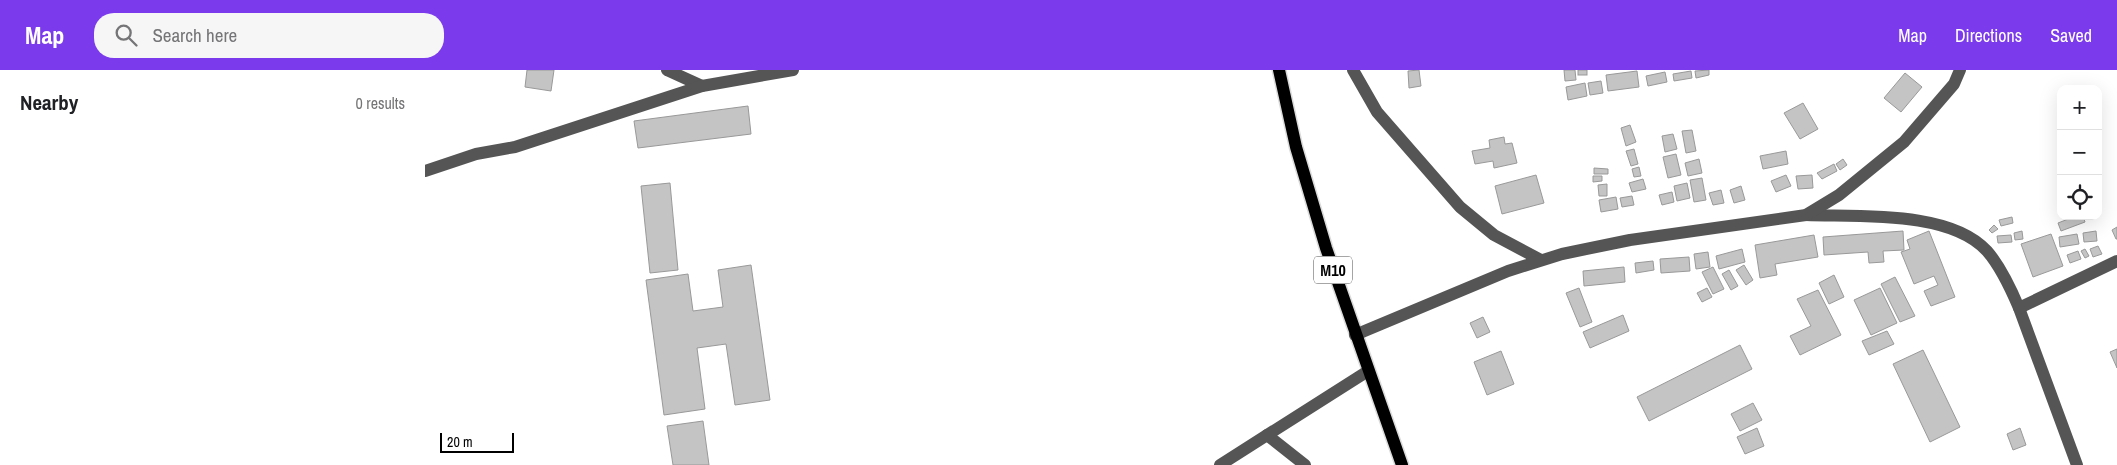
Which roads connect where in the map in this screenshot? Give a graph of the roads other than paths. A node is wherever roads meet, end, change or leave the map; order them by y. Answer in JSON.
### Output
{"nodes":[{"id":1,"x":667,"y":70,"type":"edge"},
{"id":2,"x":793,"y":70,"type":"edge"},
{"id":3,"x":1279,"y":70,"type":"edge"},
{"id":4,"x":1353,"y":70,"type":"edge"},
{"id":5,"x":1960,"y":70,"type":"edge"},
{"id":6,"x":702,"y":86,"type":"junction"},
{"id":7,"x":425,"y":171,"type":"edge"},
{"id":8,"x":1807,"y":215,"type":"junction"},
{"id":9,"x":1541,"y":260,"type":"junction"},
{"id":10,"x":2117,"y":261,"type":"edge"},
{"id":11,"x":2019,"y":308,"type":"junction"},
{"id":12,"x":1355,"y":335,"type":"junction"},
{"id":13,"x":1368,"y":371,"type":"junction"},
{"id":14,"x":1267,"y":435,"type":"junction"},
{"id":15,"x":1220,"y":465,"type":"edge"},
{"id":16,"x":1305,"y":465,"type":"edge"},
{"id":17,"x":1402,"y":465,"type":"edge"},
{"id":18,"x":2077,"y":465,"type":"edge"}],
"edges":[{"from":1,"to":6,"type":"street"},
{"from":2,"to":6,"type":"street"},
{"from":3,"to":12,"type":"main road","number":"M10"},
{"from":4,"to":9,"type":"street"},
{"from":5,"to":8,"type":"street"},
{"from":6,"to":7,"type":"street"},
{"from":8,"to":9,"type":"street"},
{"from":8,"to":11,"type":"street"},
{"from":9,"to":12,"type":"street"},
{"from":10,"to":11,"type":"street"},
{"from":11,"to":18,"type":"street"},
{"from":12,"to":13,"type":"main road","number":"M10"},
{"from":13,"to":14,"type":"street"},
{"from":13,"to":17,"type":"main road","number":"M10"},
{"from":14,"to":15,"type":"street"},
{"from":14,"to":16,"type":"street"}]}
